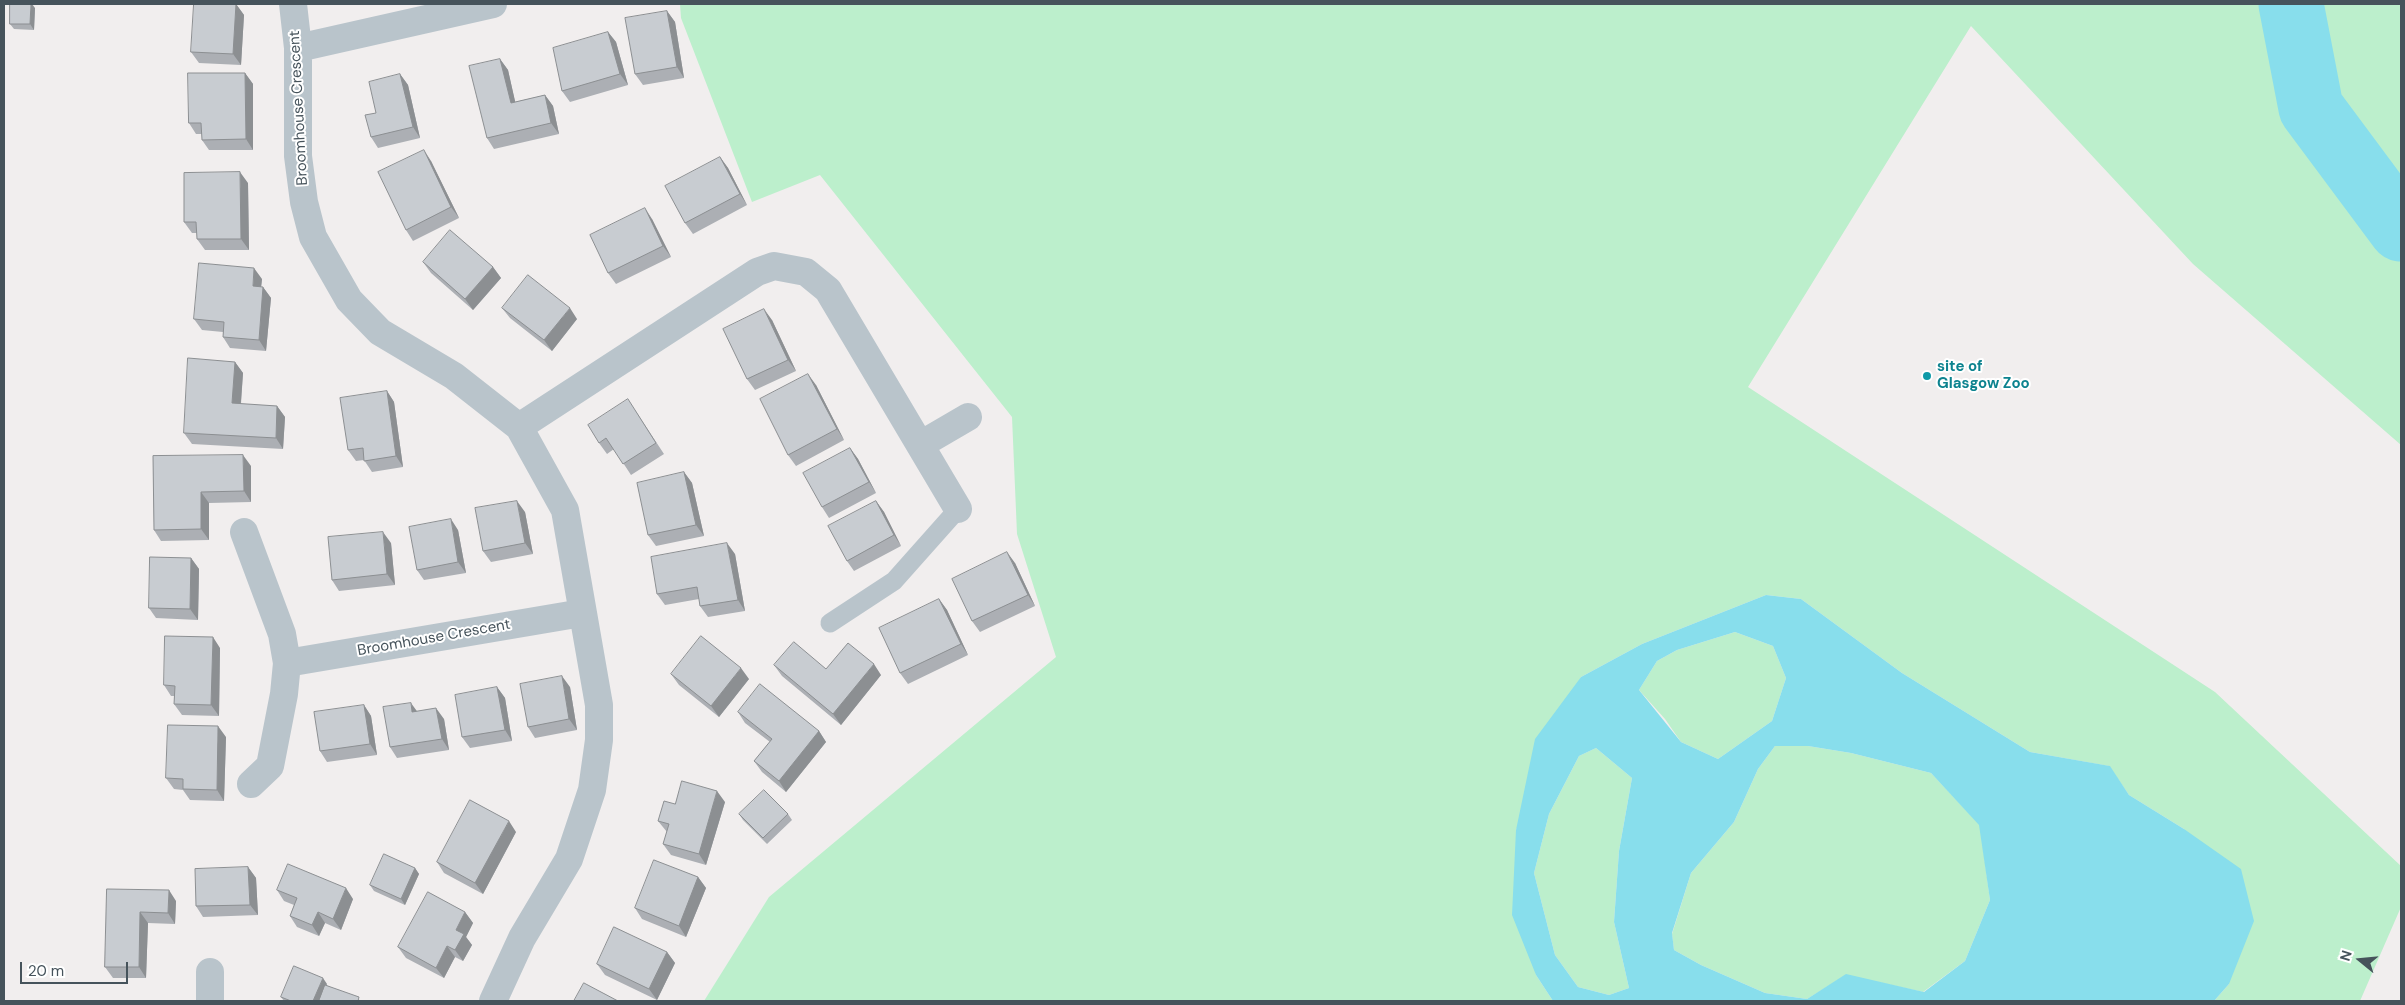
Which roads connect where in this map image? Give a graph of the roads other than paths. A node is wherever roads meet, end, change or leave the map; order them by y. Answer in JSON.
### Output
{"nodes":[{"id":1,"x":293,"y":4,"type":"edge"},
{"id":2,"x":493,"y":4,"type":"edge"},
{"id":3,"x":298,"y":48,"type":"junction"},
{"id":4,"x":968,"y":417,"type":"dead end"},
{"id":5,"x":519,"y":427,"type":"junction"},
{"id":6,"x":920,"y":445,"type":"junction"},
{"id":7,"x":958,"y":509,"type":"joint"},
{"id":8,"x":244,"y":532,"type":"dead end"},
{"id":9,"x":582,"y":613,"type":"junction"},
{"id":10,"x":830,"y":623,"type":"dead end"},
{"id":11,"x":287,"y":663,"type":"junction"},
{"id":12,"x":251,"y":784,"type":"dead end"},
{"id":13,"x":210,"y":972,"type":"dead end"},
{"id":14,"x":210,"y":1001,"type":"edge"},
{"id":15,"x":493,"y":1001,"type":"edge"}],
"edges":[{"from":1,"to":3,"type":"street","name":"Broomhouse Crescent"},
{"from":2,"to":3,"type":"street"},
{"from":3,"to":5,"type":"street","name":"Broomhouse Crescent"},
{"from":4,"to":6,"type":"street"},
{"from":5,"to":6,"type":"street"},
{"from":5,"to":9,"type":"street","name":"Broomhouse Crescent"},
{"from":6,"to":7,"type":"street"},
{"from":7,"to":10,"type":"lane"},
{"from":8,"to":11,"type":"street"},
{"from":9,"to":11,"type":"street","name":"Broomhouse Crescent"},
{"from":9,"to":15,"type":"street","name":"Broomhouse Crescent"},
{"from":11,"to":12,"type":"street"},
{"from":13,"to":14,"type":"street"}]}
